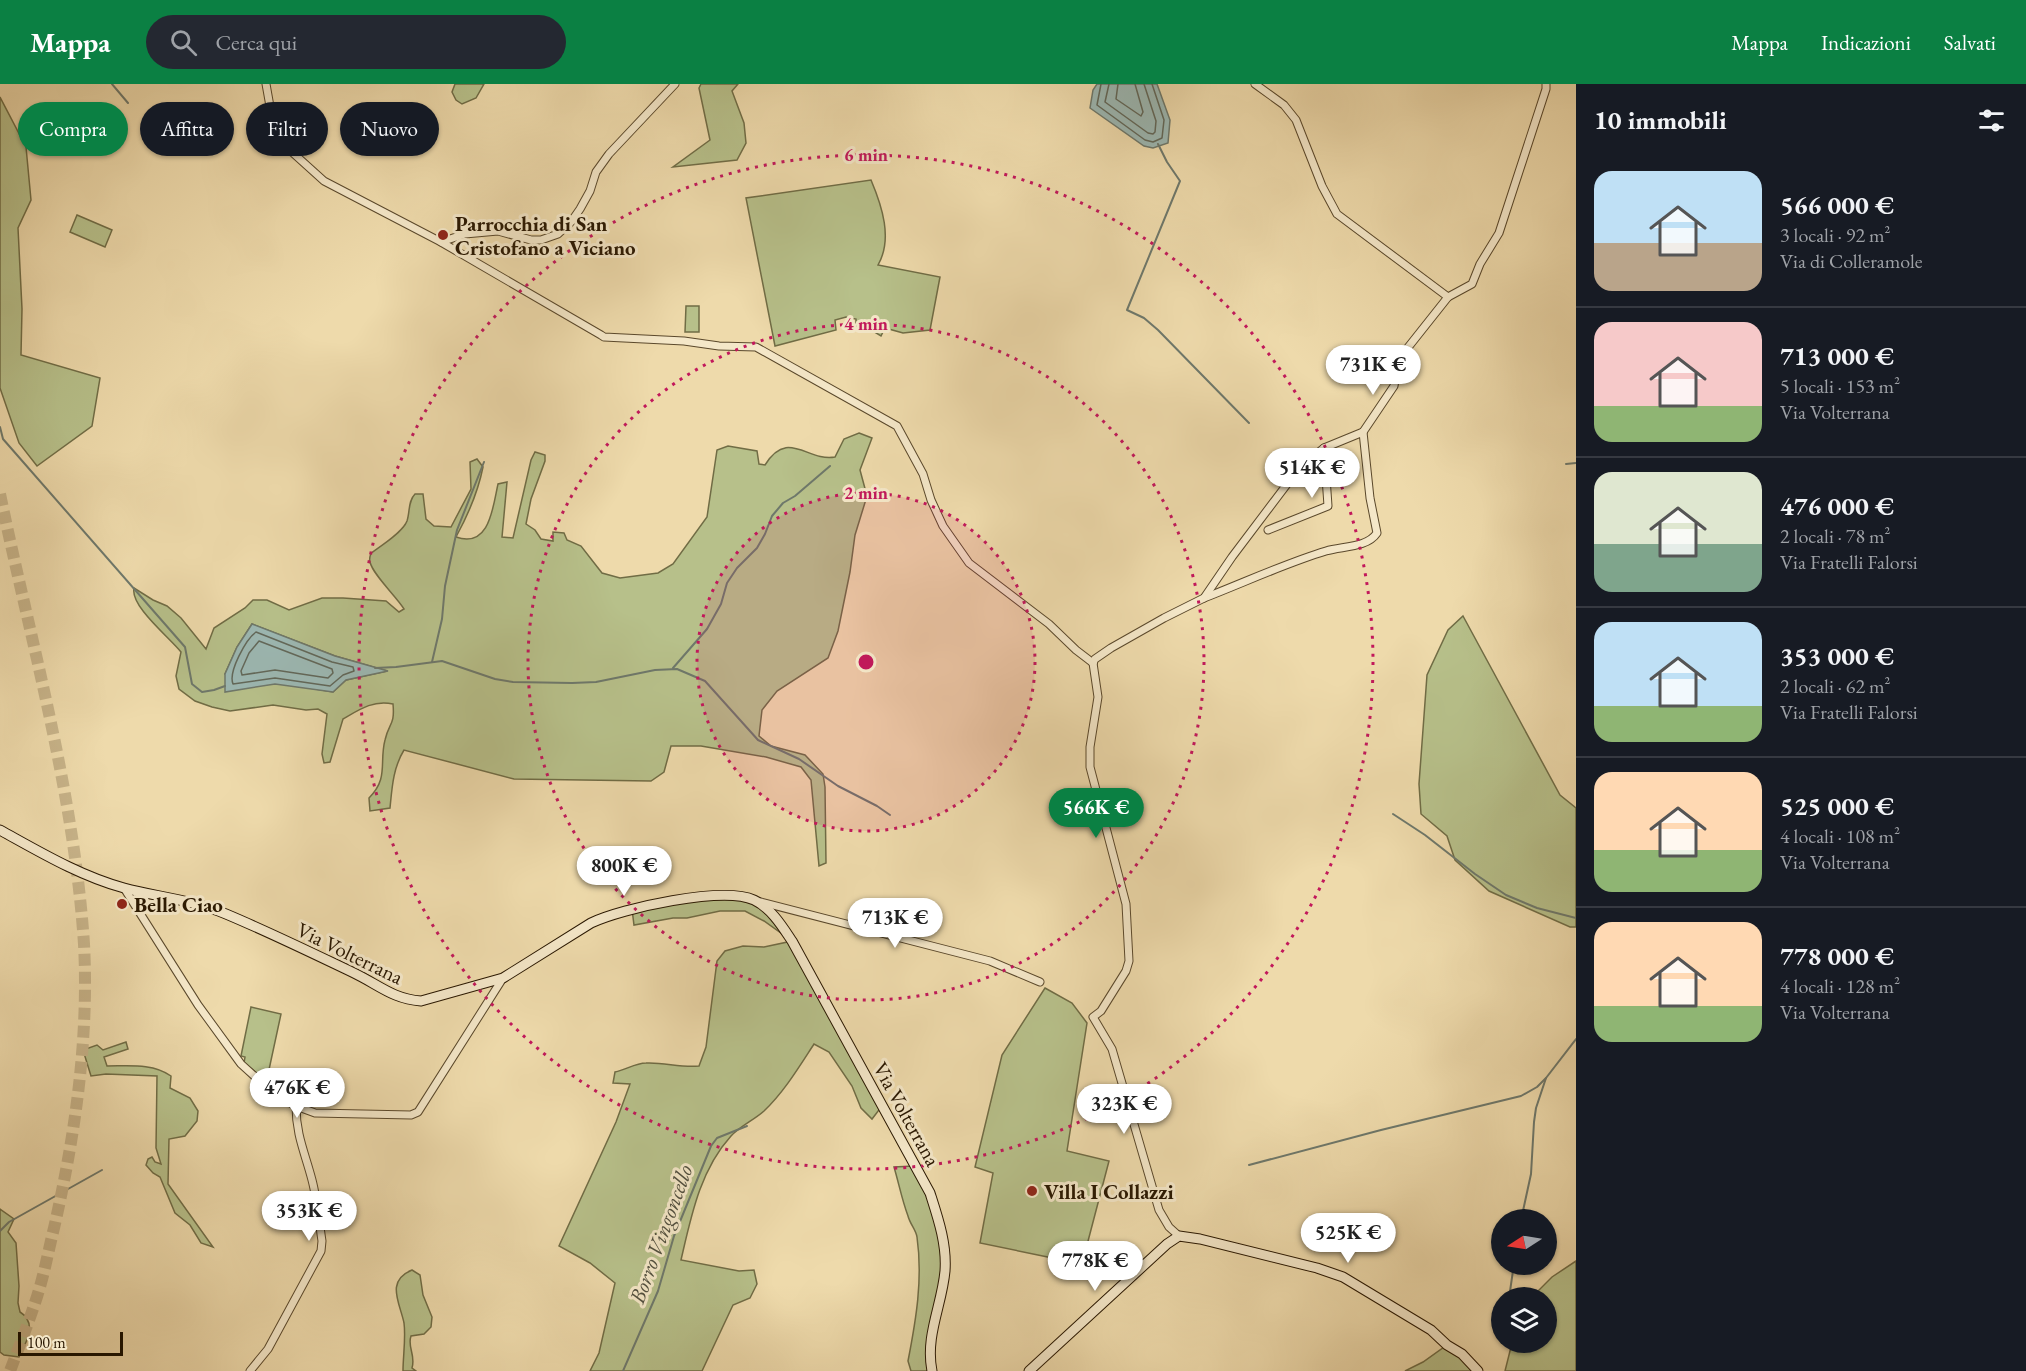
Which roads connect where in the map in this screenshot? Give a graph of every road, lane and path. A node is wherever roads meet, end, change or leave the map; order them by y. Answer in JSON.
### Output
{"nodes":[{"id":1,"x":266,"y":84,"type":"edge"},
{"id":2,"x":675,"y":84,"type":"edge"},
{"id":3,"x":1255,"y":84,"type":"edge"},
{"id":4,"x":1546,"y":84,"type":"edge"},
{"id":5,"x":441,"y":242,"type":"junction"},
{"id":6,"x":1448,"y":297,"type":"junction"},
{"id":7,"x":1363,"y":432,"type":"junction"},
{"id":8,"x":1324,"y":448,"type":"junction"},
{"id":9,"x":1268,"y":530,"type":"dead end"},
{"id":10,"x":1204,"y":598,"type":"junction"},
{"id":11,"x":1093,"y":663,"type":"junction"},
{"id":12,"x":0,"y":830,"type":"edge"},
{"id":13,"x":124,"y":888,"type":"junction"},
{"id":14,"x":755,"y":901,"type":"junction"},
{"id":15,"x":503,"y":978,"type":"junction"},
{"id":16,"x":1040,"y":982,"type":"dead end"},
{"id":17,"x":296,"y":1106,"type":"junction"},
{"id":18,"x":1179,"y":1236,"type":"junction"},
{"id":19,"x":250,"y":1371,"type":"edge"},
{"id":20,"x":932,"y":1371,"type":"edge"},
{"id":21,"x":1029,"y":1371,"type":"edge"},
{"id":22,"x":1478,"y":1371,"type":"edge"}],
"edges":[{"from":1,"to":5,"type":"street"},
{"from":2,"to":5,"type":"street"},
{"from":3,"to":6,"type":"street"},
{"from":4,"to":6,"type":"street"},
{"from":5,"to":11,"type":"street"},
{"from":6,"to":7,"type":"street"},
{"from":7,"to":8,"type":"street"},
{"from":7,"to":10,"type":"street"},
{"from":8,"to":9,"type":"street"},
{"from":8,"to":10,"type":"street"},
{"from":10,"to":11,"type":"street"},
{"from":11,"to":18,"type":"street"},
{"from":12,"to":13,"type":"main road","name":"Via Volterrana"},
{"from":13,"to":15,"type":"main road","name":"Via Volterrana"},
{"from":13,"to":17,"type":"street"},
{"from":14,"to":15,"type":"main road","name":"Via Volterrana"},
{"from":14,"to":16,"type":"street","name":"Via Volterrana"},
{"from":14,"to":20,"type":"main road","name":"Via Volterrana"},
{"from":15,"to":17,"type":"street"},
{"from":17,"to":19,"type":"street"},
{"from":18,"to":21,"type":"main road"},
{"from":18,"to":22,"type":"main road"}]}
